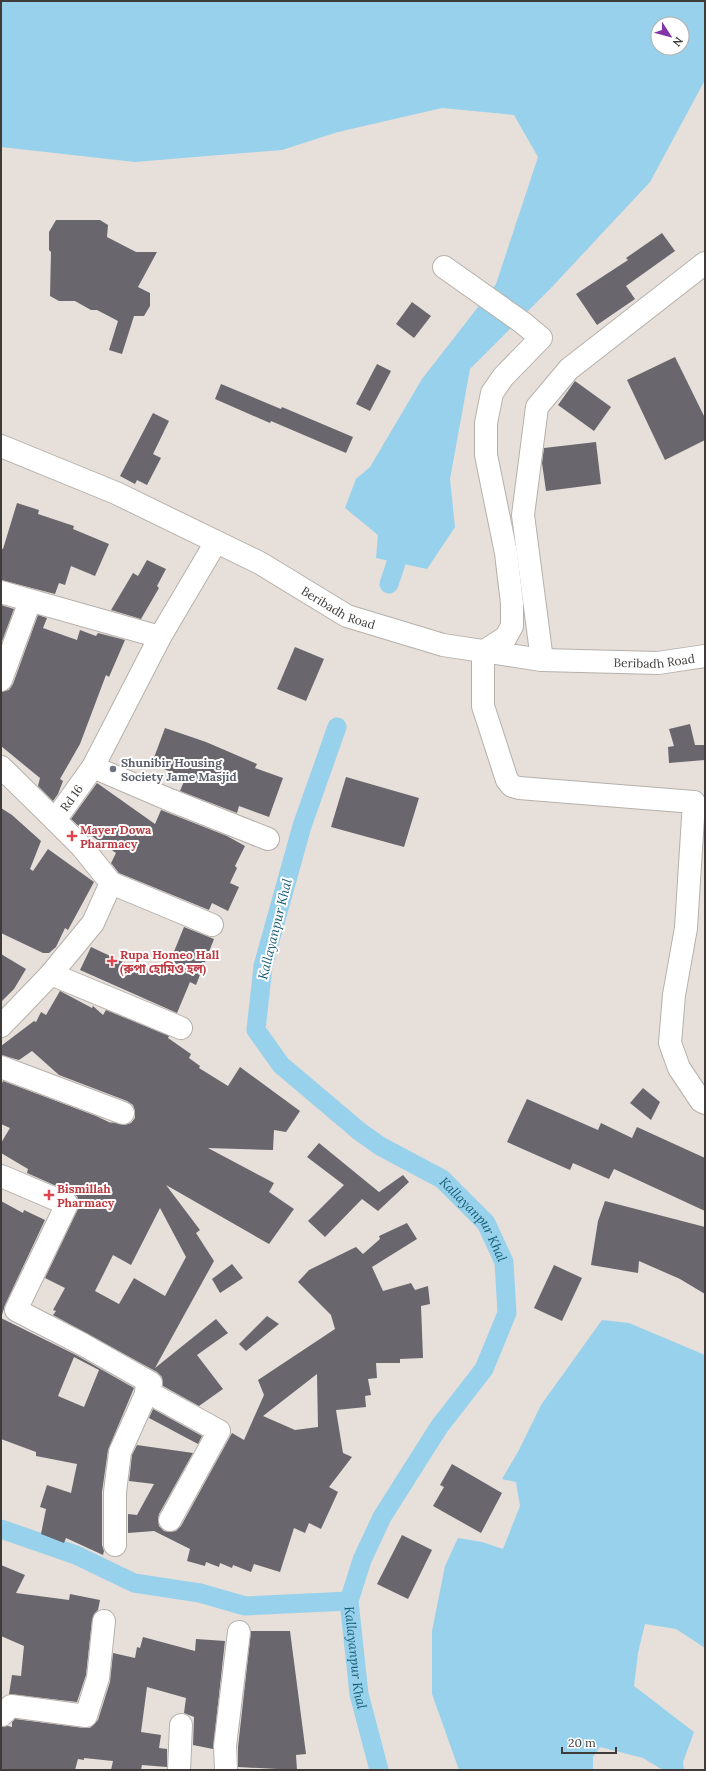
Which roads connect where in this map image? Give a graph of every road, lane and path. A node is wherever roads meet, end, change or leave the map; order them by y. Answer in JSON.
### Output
{"nodes":[{"id":1,"x":705,"y":263,"type":"edge"},
{"id":2,"x":444,"y":267,"type":"dead end"},
{"id":3,"x":1,"y":446,"type":"edge"},
{"id":4,"x":216,"y":542,"type":"junction"},
{"id":5,"x":1,"y":592,"type":"edge"},
{"id":6,"x":30,"y":601,"type":"junction"},
{"id":7,"x":160,"y":637,"type":"junction"},
{"id":8,"x":483,"y":652,"type":"junction"},
{"id":9,"x":705,"y":656,"type":"edge"},
{"id":10,"x":542,"y":660,"type":"junction"},
{"id":11,"x":1,"y":680,"type":"edge"},
{"id":12,"x":93,"y":767,"type":"junction"},
{"id":13,"x":1,"y":768,"type":"edge"},
{"id":14,"x":700,"y":802,"type":"edge"},
{"id":15,"x":55,"y":820,"type":"junction"},
{"id":16,"x":268,"y":839,"type":"dead end"},
{"id":17,"x":111,"y":883,"type":"junction"},
{"id":18,"x":212,"y":925,"type":"dead end"},
{"id":19,"x":51,"y":974,"type":"junction"},
{"id":20,"x":1,"y":1026,"type":"edge"},
{"id":21,"x":181,"y":1028,"type":"dead end"},
{"id":22,"x":1,"y":1067,"type":"edge"},
{"id":23,"x":705,"y":1103,"type":"edge"},
{"id":24,"x":123,"y":1113,"type":"dead end"},
{"id":25,"x":1,"y":1176,"type":"edge"},
{"id":26,"x":146,"y":1392,"type":"junction"},
{"id":27,"x":170,"y":1520,"type":"dead end"},
{"id":28,"x":115,"y":1545,"type":"dead end"},
{"id":29,"x":104,"y":1621,"type":"dead end"},
{"id":30,"x":239,"y":1632,"type":"dead end"},
{"id":31,"x":1,"y":1714,"type":"edge"},
{"id":32,"x":181,"y":1725,"type":"dead end"},
{"id":33,"x":179,"y":1770,"type":"edge"},
{"id":34,"x":226,"y":1770,"type":"edge"}],
"edges":[{"from":1,"to":10,"type":"main road"},
{"from":2,"to":8,"type":"main road"},
{"from":3,"to":4,"type":"main road","name":"Beribadh Road"},
{"from":4,"to":7,"type":"main road","name":"Rd 16"},
{"from":4,"to":8,"type":"main road","name":"Beribadh Road"},
{"from":5,"to":6,"type":"main road"},
{"from":6,"to":7,"type":"main road"},
{"from":6,"to":11,"type":"main road"},
{"from":7,"to":12,"type":"main road","name":"Rd 16"},
{"from":8,"to":10,"type":"main road","name":"Beribadh Road"},
{"from":8,"to":14,"type":"main road"},
{"from":9,"to":10,"type":"main road","name":"Beribadh Road"},
{"from":12,"to":15,"type":"main road","name":"Rd 16"},
{"from":12,"to":16,"type":"main road"},
{"from":13,"to":15,"type":"main road"},
{"from":14,"to":23,"type":"main road"},
{"from":15,"to":17,"type":"main road","name":"Rd 16"},
{"from":17,"to":18,"type":"main road"},
{"from":17,"to":19,"type":"main road"},
{"from":19,"to":20,"type":"main road"},
{"from":19,"to":21,"type":"main road"},
{"from":22,"to":24,"type":"main road"},
{"from":25,"to":26,"type":"main road"},
{"from":26,"to":27,"type":"main road"},
{"from":26,"to":28,"type":"main road"},
{"from":29,"to":31,"type":"main road"},
{"from":30,"to":34,"type":"main road"},
{"from":32,"to":33,"type":"main road"}]}
